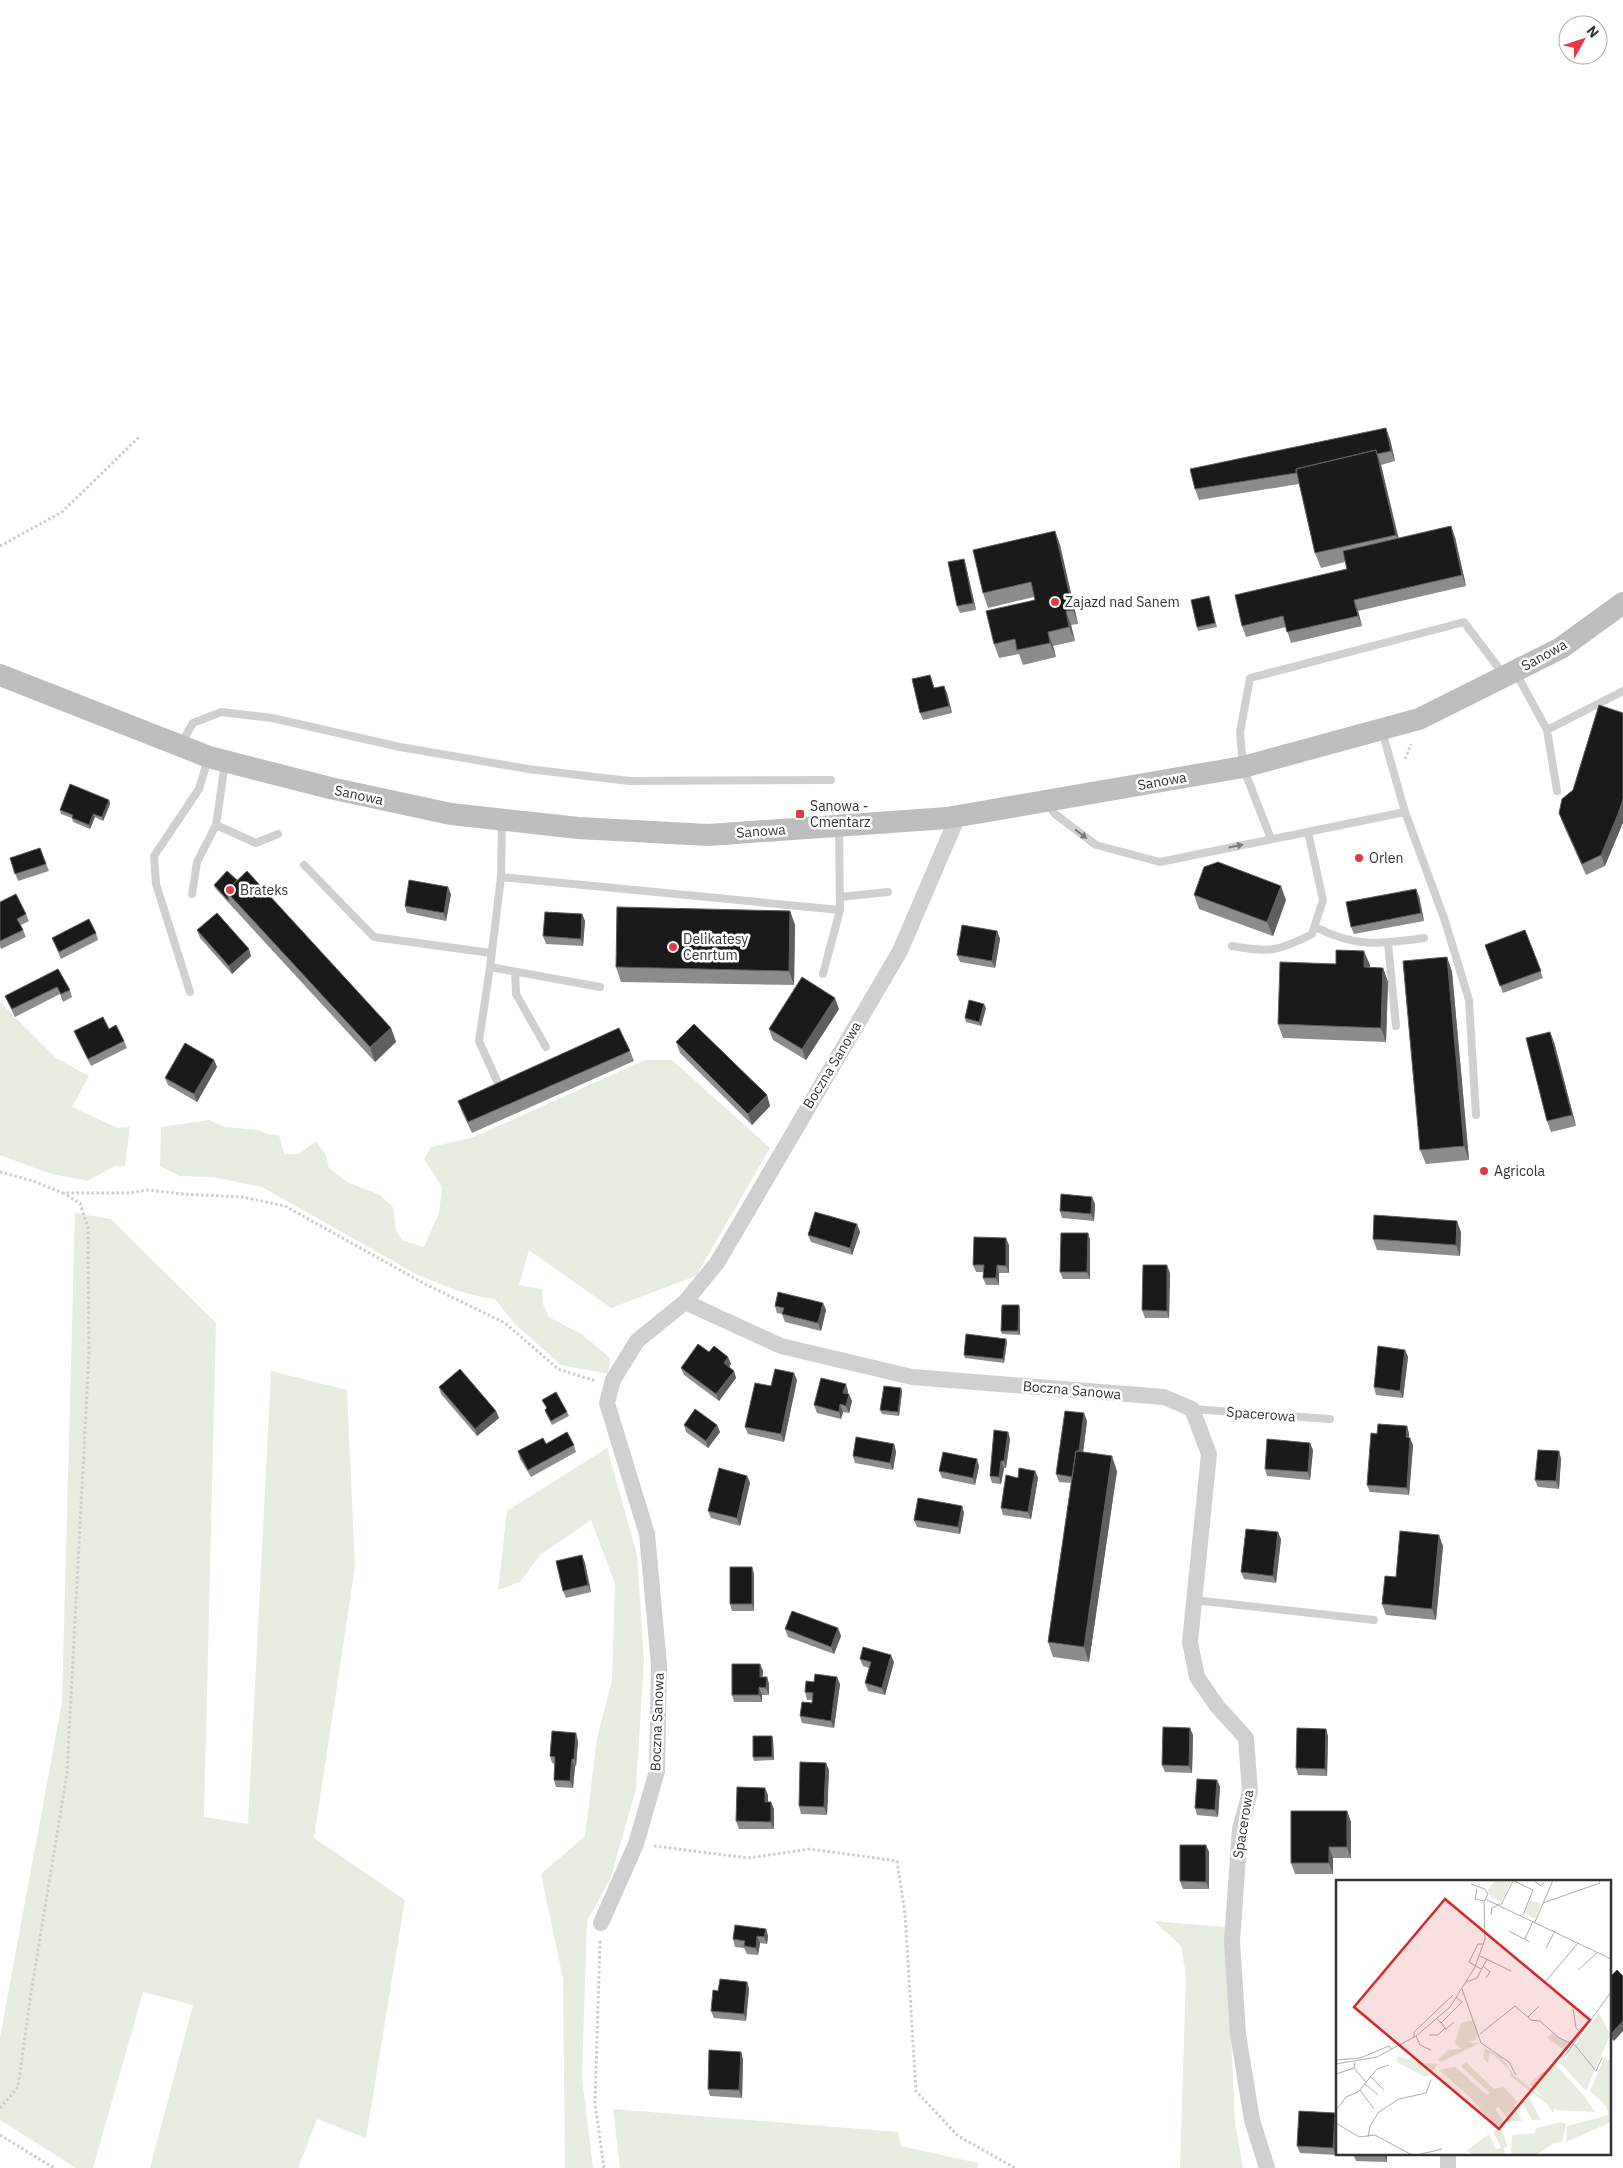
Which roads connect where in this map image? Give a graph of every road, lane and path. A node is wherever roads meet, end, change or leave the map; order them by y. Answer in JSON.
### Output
{"nodes":[{"id":1,"x":139,"y":437,"type":"dead end"},
{"id":2,"x":0,"y":546,"type":"edge"},
{"id":3,"x":1623,"y":603,"type":"edge"},
{"id":4,"x":1510,"y":674,"type":"junction"},
{"id":5,"x":0,"y":675,"type":"edge"},
{"id":6,"x":1623,"y":692,"type":"edge"},
{"id":7,"x":1382,"y":729,"type":"junction"},
{"id":8,"x":1547,"y":730,"type":"junction"},
{"id":9,"x":180,"y":746,"type":"junction"},
{"id":10,"x":217,"y":759,"type":"junction"},
{"id":11,"x":1243,"y":767,"type":"junction"},
{"id":12,"x":831,"y":780,"type":"dead end"},
{"id":13,"x":1557,"y":791,"type":"dead end"},
{"id":14,"x":1045,"y":801,"type":"junction"},
{"id":15,"x":1405,"y":812,"type":"junction"},
{"id":16,"x":958,"y":816,"type":"junction"},
{"id":17,"x":502,"y":817,"type":"junction"},
{"id":18,"x":216,"y":825,"type":"junction"},
{"id":19,"x":839,"y":826,"type":"junction"},
{"id":20,"x":1308,"y":832,"type":"junction"},
{"id":21,"x":278,"y":834,"type":"dead end"},
{"id":22,"x":1272,"y":839,"type":"junction"},
{"id":23,"x":304,"y":865,"type":"dead end"},
{"id":24,"x":501,"y":877,"type":"junction"},
{"id":25,"x":888,"y":892,"type":"dead end"},
{"id":26,"x":192,"y":894,"type":"dead end"},
{"id":27,"x":840,"y":897,"type":"junction"},
{"id":28,"x":840,"y":910,"type":"junction"},
{"id":29,"x":1315,"y":927,"type":"junction"},
{"id":30,"x":1424,"y":938,"type":"dead end"},
{"id":31,"x":1388,"y":943,"type":"junction"},
{"id":32,"x":1232,"y":946,"type":"dead end"},
{"id":33,"x":492,"y":953,"type":"junction"},
{"id":34,"x":490,"y":967,"type":"junction"},
{"id":35,"x":515,"y":972,"type":"junction"},
{"id":36,"x":823,"y":974,"type":"dead end"},
{"id":37,"x":600,"y":987,"type":"dead end"},
{"id":38,"x":190,"y":992,"type":"dead end"},
{"id":39,"x":1396,"y":1026,"type":"dead end"},
{"id":40,"x":546,"y":1047,"type":"dead end"},
{"id":41,"x":497,"y":1081,"type":"edge"},
{"id":42,"x":1476,"y":1115,"type":"dead end"},
{"id":43,"x":0,"y":1172,"type":"edge"},
{"id":44,"x":63,"y":1193,"type":"junction"},
{"id":45,"x":685,"y":1302,"type":"junction"},
{"id":46,"x":613,"y":1380,"type":"junction"},
{"id":47,"x":1143,"y":1396,"type":"joint"},
{"id":48,"x":1192,"y":1409,"type":"junction"},
{"id":49,"x":1330,"y":1418,"type":"dead end"},
{"id":50,"x":1194,"y":1600,"type":"junction"},
{"id":51,"x":1374,"y":1620,"type":"dead end"},
{"id":52,"x":636,"y":1844,"type":"junction"},
{"id":53,"x":601,"y":1923,"type":"joint"},
{"id":54,"x":0,"y":2108,"type":"edge"},
{"id":55,"x":0,"y":2135,"type":"edge"},
{"id":56,"x":54,"y":2168,"type":"edge"},
{"id":57,"x":604,"y":2168,"type":"edge"},
{"id":58,"x":1015,"y":2168,"type":"edge"},
{"id":59,"x":1267,"y":2168,"type":"edge"}],
"edges":[{"from":1,"to":2,"type":"path"},
{"from":3,"to":4,"type":"main road","name":"Sanowa"},
{"from":4,"to":7,"type":"main road","name":"Sanowa"},
{"from":4,"to":8,"type":"lane"},
{"from":4,"to":11,"type":"lane"},
{"from":5,"to":9,"type":"main road","name":"Sanowa"},
{"from":6,"to":8,"type":"lane"},
{"from":7,"to":11,"type":"main road","name":"Sanowa"},
{"from":7,"to":15,"type":"lane"},
{"from":8,"to":13,"type":"lane"},
{"from":9,"to":10,"type":"main road","name":"Sanowa"},
{"from":9,"to":12,"type":"lane"},
{"from":10,"to":17,"type":"main road","name":"Sanowa"},
{"from":10,"to":18,"type":"lane"},
{"from":10,"to":38,"type":"lane"},
{"from":11,"to":14,"type":"main road","name":"Sanowa"},
{"from":11,"to":22,"type":"lane"},
{"from":14,"to":16,"type":"main road","name":"Sanowa"},
{"from":14,"to":22,"type":"lane","one_way":true},
{"from":15,"to":20,"type":"lane"},
{"from":15,"to":42,"type":"lane"},
{"from":16,"to":19,"type":"main road","name":"Sanowa"},
{"from":16,"to":45,"type":"street","name":"Boczna Sanowa"},
{"from":17,"to":19,"type":"main road","name":"Sanowa"},
{"from":17,"to":24,"type":"lane"},
{"from":18,"to":21,"type":"lane"},
{"from":18,"to":26,"type":"lane"},
{"from":19,"to":27,"type":"lane"},
{"from":20,"to":22,"type":"lane"},
{"from":20,"to":29,"type":"lane"},
{"from":23,"to":33,"type":"lane"},
{"from":24,"to":28,"type":"lane"},
{"from":24,"to":33,"type":"lane"},
{"from":25,"to":27,"type":"lane"},
{"from":27,"to":28,"type":"lane"},
{"from":28,"to":36,"type":"lane"},
{"from":29,"to":31,"type":"lane"},
{"from":29,"to":32,"type":"lane"},
{"from":30,"to":31,"type":"lane"},
{"from":31,"to":39,"type":"lane"},
{"from":33,"to":34,"type":"lane"},
{"from":34,"to":35,"type":"lane"},
{"from":34,"to":41,"type":"lane"},
{"from":35,"to":37,"type":"lane"},
{"from":35,"to":40,"type":"lane"},
{"from":43,"to":44,"type":"path"},
{"from":44,"to":46,"type":"path"},
{"from":44,"to":54,"type":"path"},
{"from":45,"to":46,"type":"street","name":"Boczna Sanowa"},
{"from":45,"to":47,"type":"street","name":"Boczna Sanowa"},
{"from":46,"to":52,"type":"street","name":"Boczna Sanowa"},
{"from":47,"to":48,"type":"street","name":"Spacerowa"},
{"from":48,"to":49,"type":"lane","name":"Spacerowa"},
{"from":48,"to":50,"type":"street","name":"Spacerowa"},
{"from":50,"to":51,"type":"lane"},
{"from":50,"to":59,"type":"street","name":"Spacerowa"},
{"from":52,"to":53,"type":"street","name":"Boczna Sanowa"},
{"from":52,"to":58,"type":"path"},
{"from":53,"to":57,"type":"path"},
{"from":55,"to":56,"type":"path"}]}
